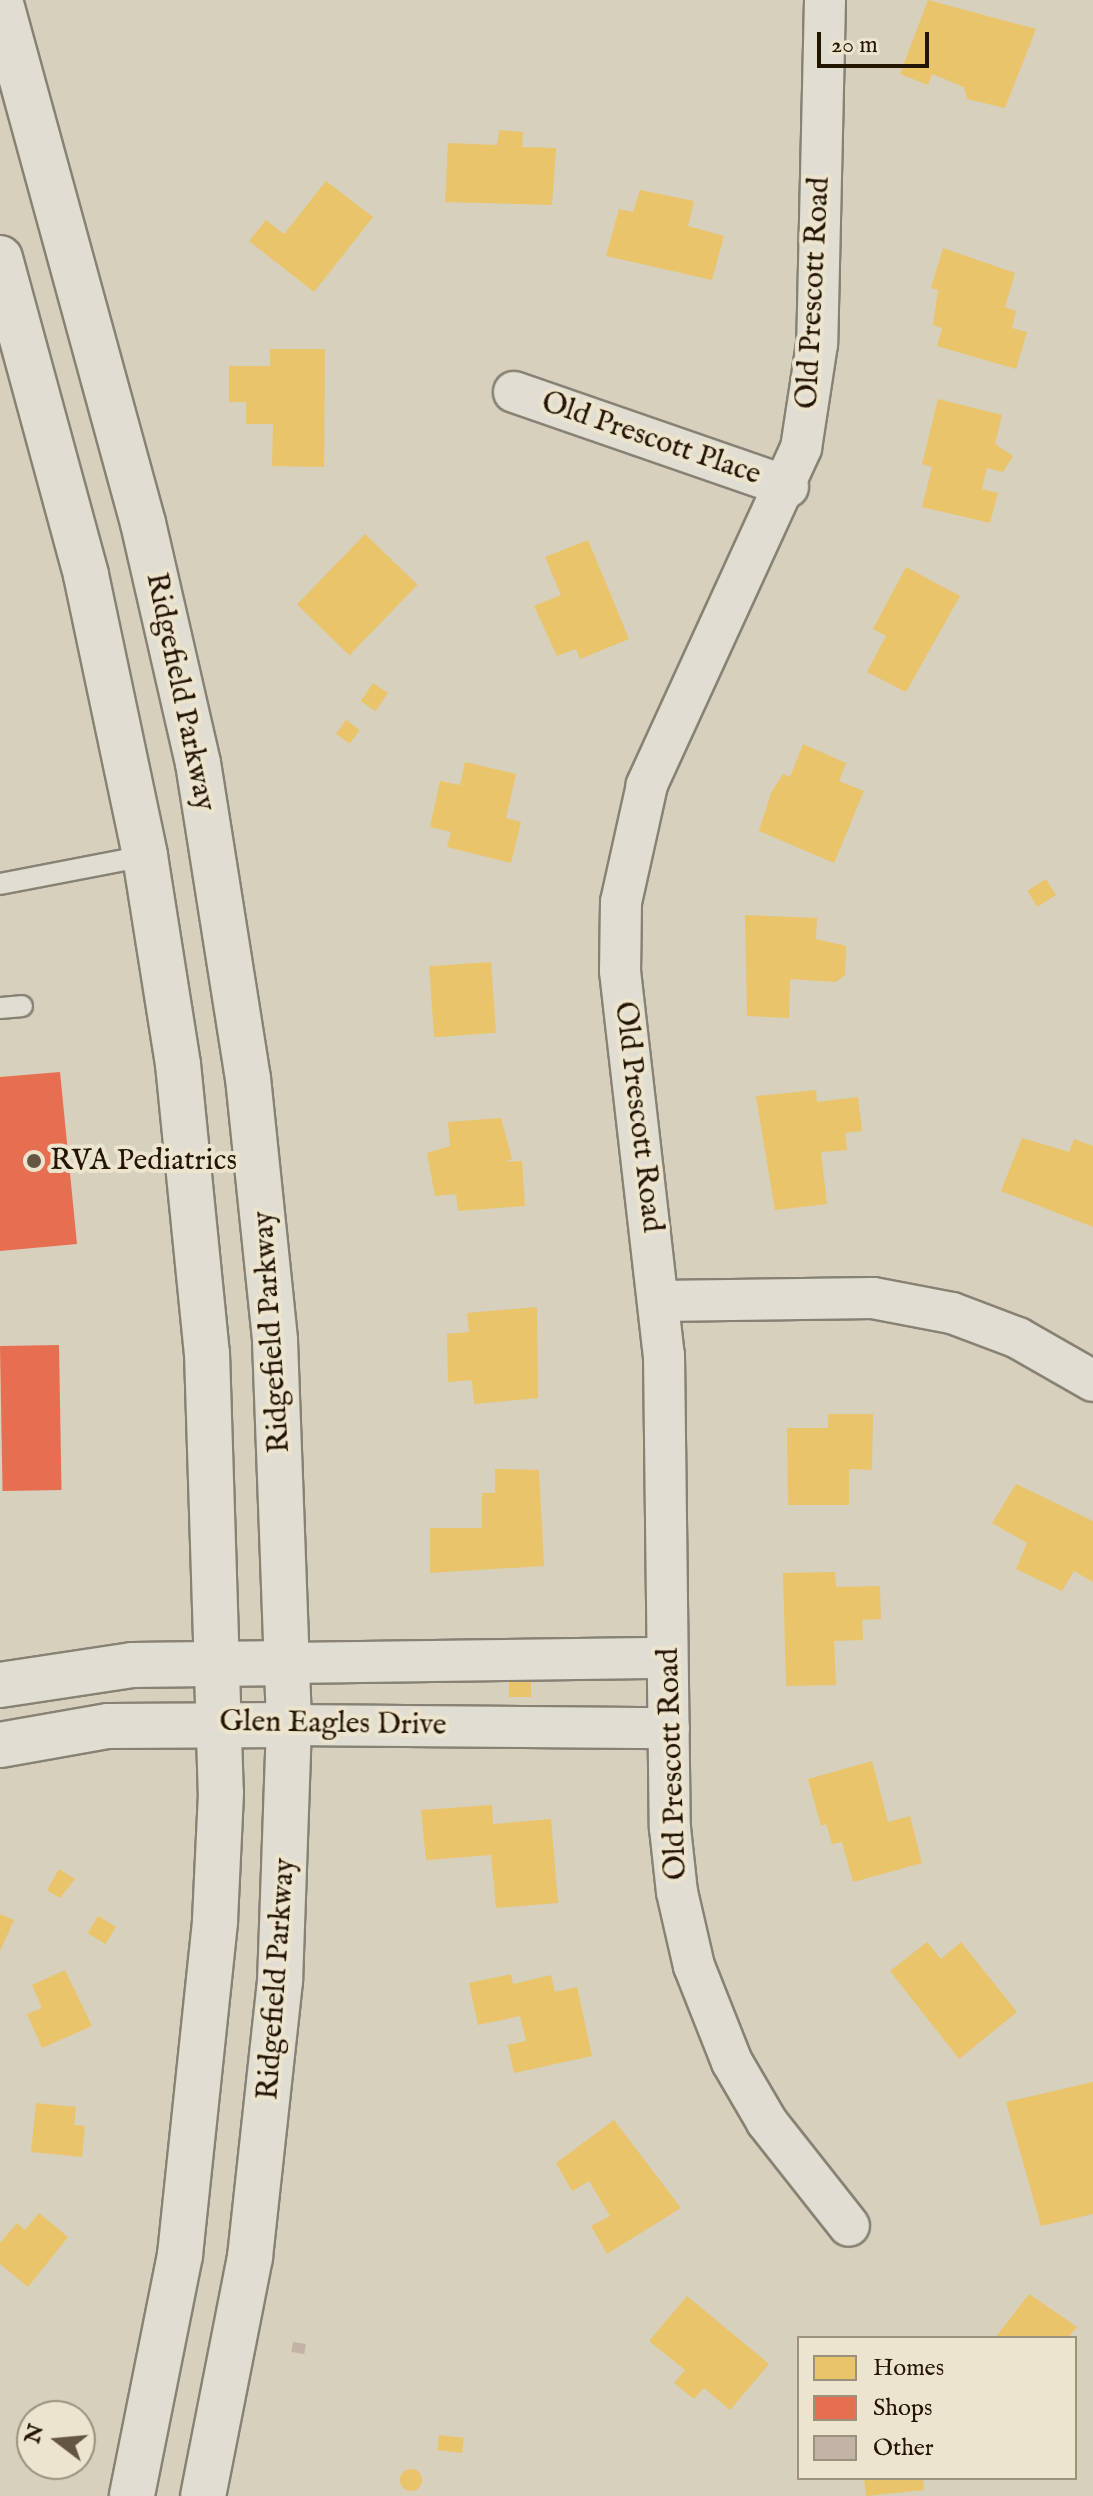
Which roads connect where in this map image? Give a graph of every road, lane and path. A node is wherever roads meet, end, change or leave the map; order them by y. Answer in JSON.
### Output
{"nodes":[{"id":1,"x":825,"y":0,"type":"edge"},
{"id":2,"x":2,"y":17,"type":"edge"},
{"id":3,"x":0,"y":258,"type":"edge"},
{"id":4,"x":514,"y":392,"type":"dead end"},
{"id":5,"x":788,"y":487,"type":"junction"},
{"id":6,"x":145,"y":856,"type":"junction"},
{"id":7,"x":0,"y":884,"type":"edge"},
{"id":8,"x":22,"y":1006,"type":"dead end"},
{"id":9,"x":0,"y":1008,"type":"edge"},
{"id":10,"x":659,"y":1301,"type":"junction"},
{"id":11,"x":1093,"y":1381,"type":"edge"},
{"id":12,"x":667,"y":1658,"type":"junction"},
{"id":13,"x":288,"y":1663,"type":"junction"},
{"id":14,"x":219,"y":1664,"type":"junction"},
{"id":15,"x":0,"y":1685,"type":"edge"},
{"id":16,"x":220,"y":1721,"type":"junction"},
{"id":17,"x":289,"y":1725,"type":"junction"},
{"id":18,"x":669,"y":1728,"type":"junction"},
{"id":19,"x":0,"y":1745,"type":"edge"},
{"id":20,"x":849,"y":2226,"type":"dead end"},
{"id":21,"x":132,"y":2496,"type":"edge"},
{"id":22,"x":203,"y":2496,"type":"edge"}],
"edges":[{"from":1,"to":5,"type":"street","name":"Old Prescott Road"},
{"from":2,"to":13,"type":"main road","name":"Ridgefield Parkway"},
{"from":3,"to":6,"type":"main road"},
{"from":4,"to":5,"type":"street","name":"Old Prescott Place"},
{"from":5,"to":10,"type":"street","name":"Old Prescott Road"},
{"from":6,"to":7,"type":"lane"},
{"from":6,"to":14,"type":"main road"},
{"from":8,"to":9,"type":"lane"},
{"from":10,"to":11,"type":"street"},
{"from":10,"to":12,"type":"street","name":"Old Prescott Road"},
{"from":12,"to":13,"type":"street","name":"Glen Eagles Drive"},
{"from":12,"to":18,"type":"street","name":"Old Prescott Road"},
{"from":13,"to":14,"type":"main road","name":"Glen Eagles Drive"},
{"from":13,"to":17,"type":"main road","name":"Ridgefield Parkway"},
{"from":14,"to":15,"type":"main road","name":"Glen Eagles Drive"},
{"from":14,"to":16,"type":"main road"},
{"from":16,"to":17,"type":"main road","name":"Glen Eagles Drive"},
{"from":16,"to":19,"type":"main road","name":"Glen Eagles Drive"},
{"from":16,"to":21,"type":"main road"},
{"from":17,"to":18,"type":"street","name":"Glen Eagles Drive"},
{"from":17,"to":22,"type":"main road","name":"Ridgefield Parkway"},
{"from":18,"to":20,"type":"street","name":"Old Prescott Road"}]}
